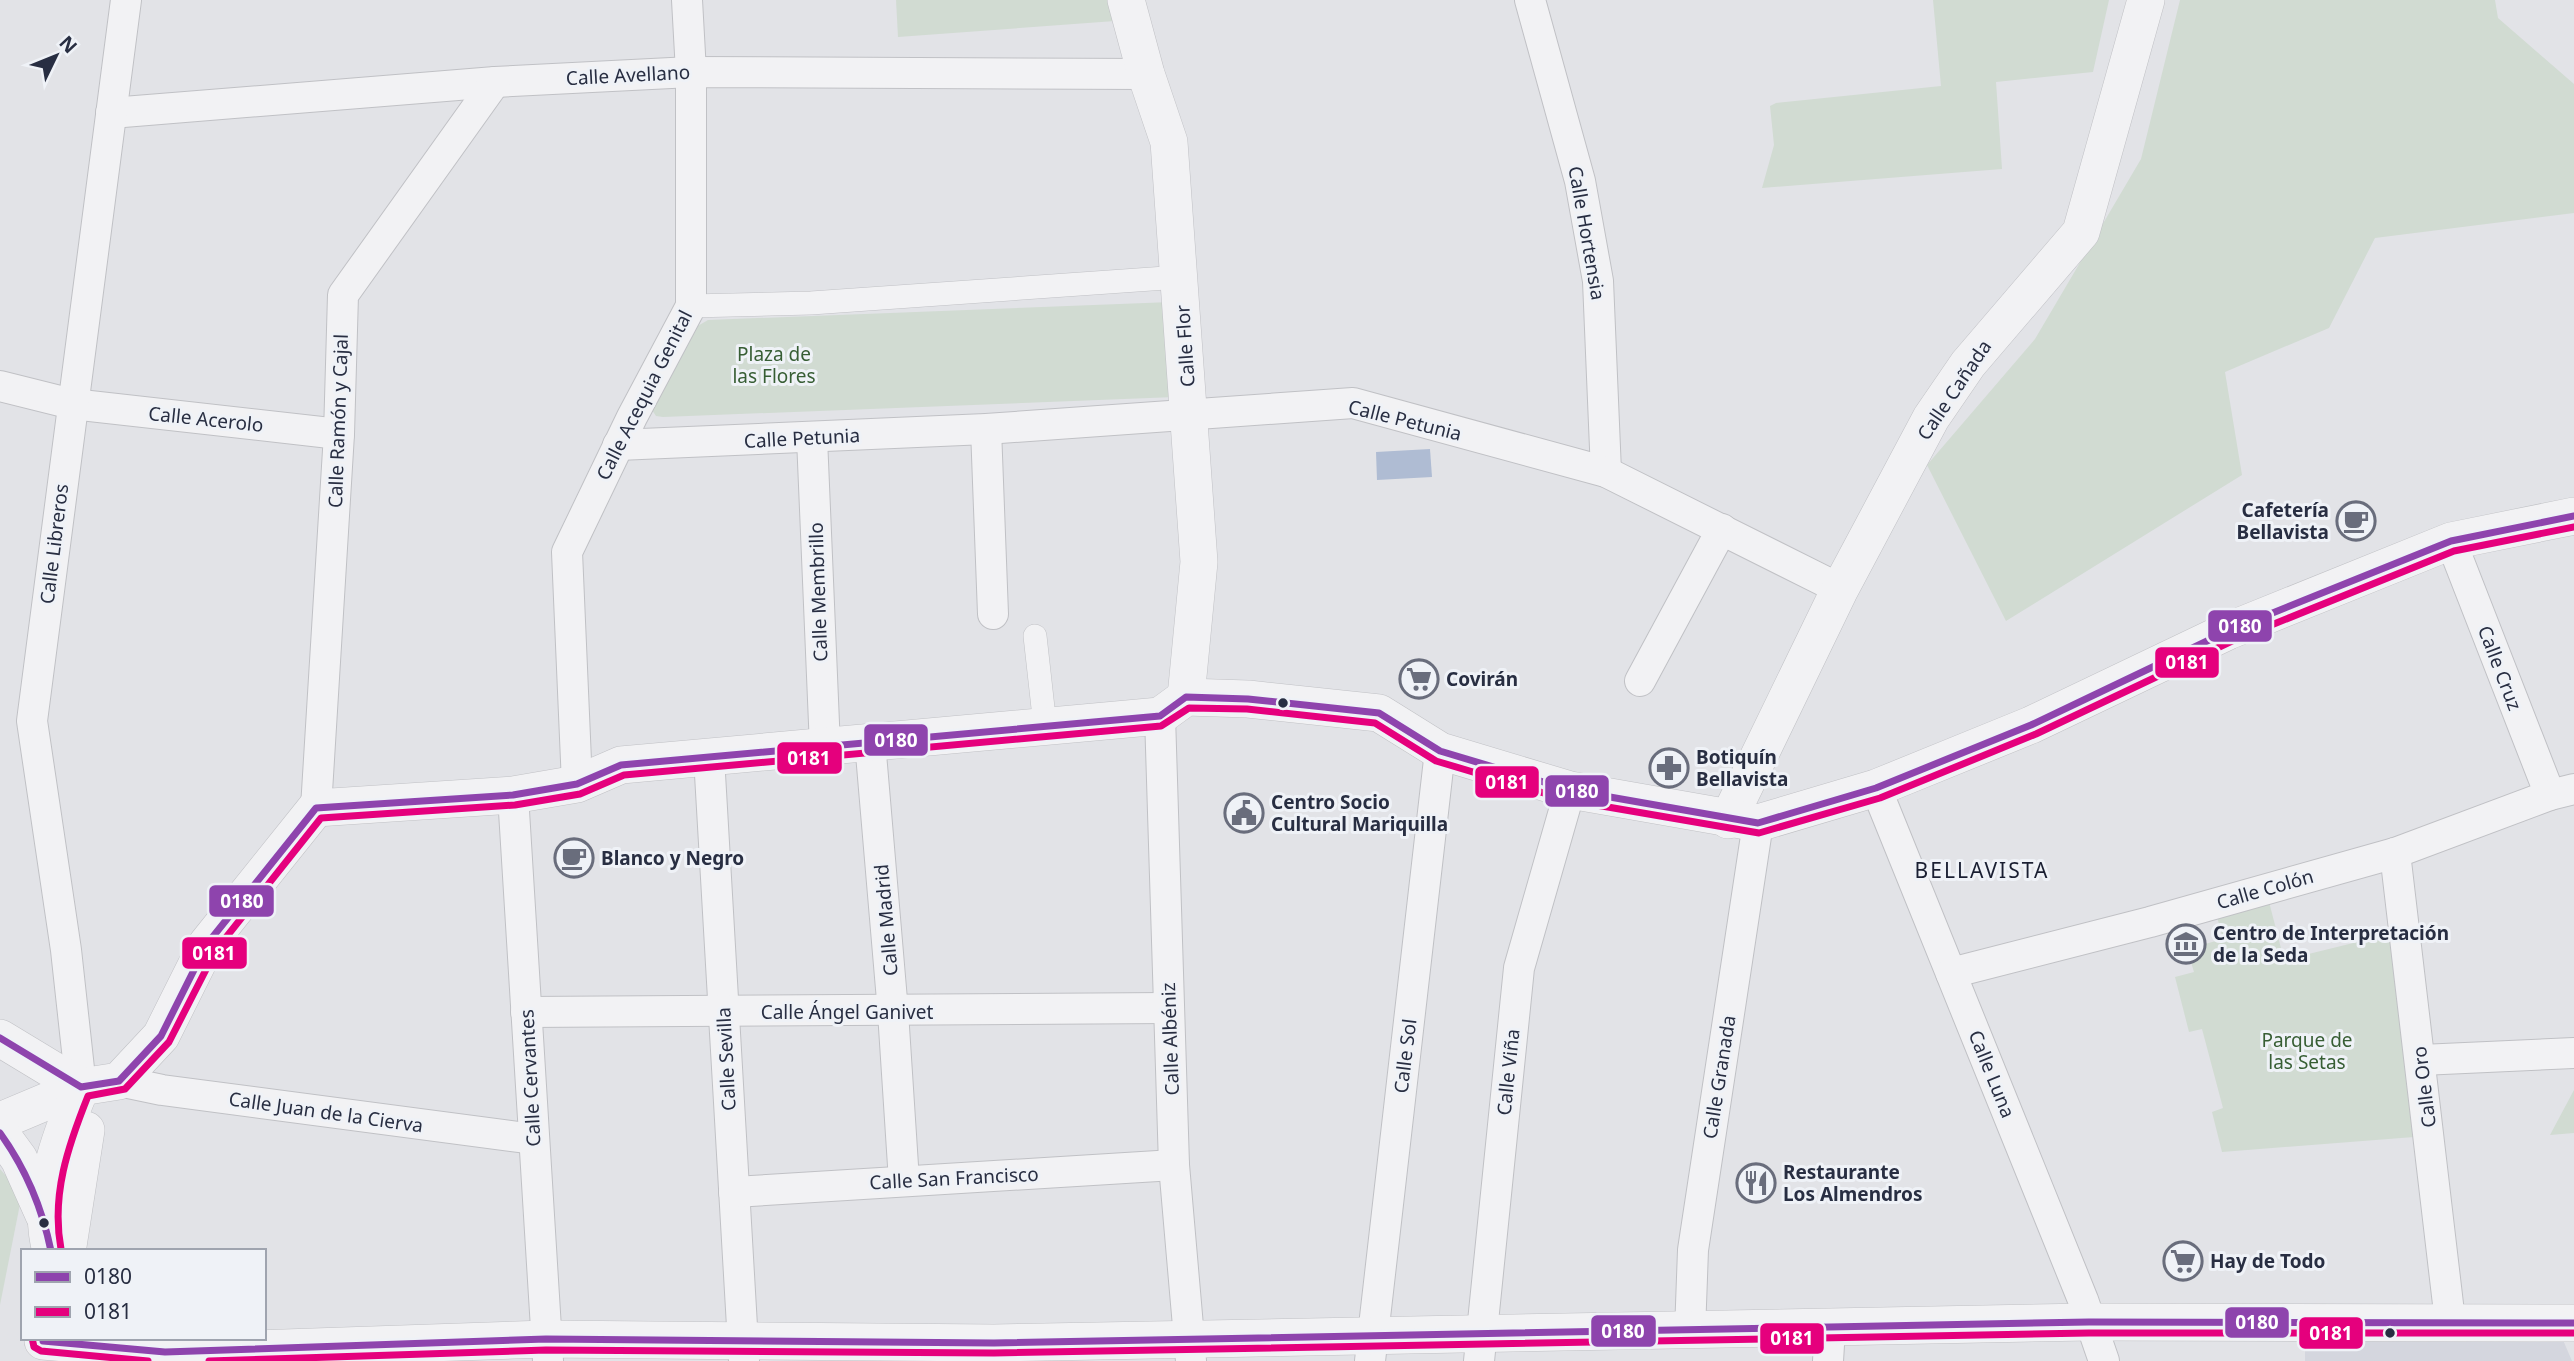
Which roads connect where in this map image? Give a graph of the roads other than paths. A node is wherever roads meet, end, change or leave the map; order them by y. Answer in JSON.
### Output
{"nodes":[{"id":1,"x":126,"y":0,"type":"edge"},
{"id":2,"x":687,"y":0,"type":"edge"},
{"id":3,"x":1126,"y":0,"type":"edge"},
{"id":4,"x":1530,"y":0,"type":"edge"},
{"id":5,"x":2146,"y":0,"type":"edge"},
{"id":6,"x":691,"y":72,"type":"junction"},
{"id":7,"x":1146,"y":74,"type":"junction"},
{"id":8,"x":495,"y":82,"type":"junction"},
{"id":9,"x":111,"y":113,"type":"junction"},
{"id":10,"x":1180,"y":277,"type":"junction"},
{"id":11,"x":691,"y":306,"type":"junction"},
{"id":12,"x":0,"y":386,"type":"edge"},
{"id":13,"x":72,"y":404,"type":"junction"},
{"id":14,"x":1190,"y":417,"type":"junction"},
{"id":15,"x":986,"y":429,"type":"junction"},
{"id":16,"x":339,"y":434,"type":"junction"},
{"id":17,"x":812,"y":438,"type":"junction"},
{"id":18,"x":618,"y":445,"type":"junction"},
{"id":19,"x":1606,"y":472,"type":"junction"},
{"id":20,"x":2574,"y":516,"type":"edge"},
{"id":21,"x":1722,"y":529,"type":"junction"},
{"id":22,"x":2451,"y":541,"type":"junction"},
{"id":23,"x":1840,"y":589,"type":"junction"},
{"id":24,"x":993,"y":614,"type":"dead end"},
{"id":25,"x":1035,"y":636,"type":"dead end"},
{"id":26,"x":1640,"y":681,"type":"dead end"},
{"id":27,"x":1173,"y":706,"type":"junction"},
{"id":28,"x":1045,"y":726,"type":"junction"},
{"id":29,"x":870,"y":742,"type":"junction"},
{"id":30,"x":825,"y":747,"type":"junction"},
{"id":31,"x":1440,"y":751,"type":"junction"},
{"id":32,"x":709,"y":757,"type":"junction"},
{"id":33,"x":577,"y":784,"type":"junction"},
{"id":34,"x":1876,"y":788,"type":"junction"},
{"id":35,"x":1570,"y":790,"type":"junction"},
{"id":36,"x":2562,"y":792,"type":"edge"},
{"id":37,"x":513,"y":795,"type":"junction"},
{"id":38,"x":316,"y":808,"type":"junction"},
{"id":39,"x":1743,"y":821,"type":"junction"},
{"id":40,"x":2395,"y":853,"type":"junction"},
{"id":41,"x":1951,"y":973,"type":"junction"},
{"id":42,"x":1168,"y":1008,"type":"junction"},
{"id":43,"x":526,"y":1012,"type":"junction"},
{"id":44,"x":893,"y":1012,"type":"junction"},
{"id":45,"x":723,"y":1013,"type":"junction"},
{"id":46,"x":0,"y":1038,"type":"edge"},
{"id":47,"x":2574,"y":1053,"type":"edge"},
{"id":48,"x":2421,"y":1060,"type":"junction"},
{"id":49,"x":119,"y":1081,"type":"junction"},
{"id":50,"x":81,"y":1087,"type":"junction"},
{"id":51,"x":0,"y":1121,"type":"edge"},
{"id":52,"x":0,"y":1133,"type":"edge"},
{"id":53,"x":534,"y":1139,"type":"junction"},
{"id":54,"x":1174,"y":1165,"type":"junction"},
{"id":55,"x":904,"y":1181,"type":"junction"},
{"id":56,"x":734,"y":1192,"type":"junction"},
{"id":57,"x":44,"y":1215,"type":"junction"},
{"id":58,"x":51,"y":1249,"type":"edge"},
{"id":59,"x":65,"y":1249,"type":"edge"},
{"id":60,"x":2450,"y":1321,"type":"junction"},
{"id":61,"x":2089,"y":1322,"type":"junction"},
{"id":62,"x":2574,"y":1323,"type":"edge"},
{"id":63,"x":1690,"y":1332,"type":"junction"},
{"id":64,"x":1829,"y":1345,"type":"edge"},
{"id":65,"x":41,"y":1347,"type":"edge"},
{"id":66,"x":1371,"y":1347,"type":"edge"},
{"id":67,"x":1480,"y":1347,"type":"edge"},
{"id":68,"x":547,"y":1350,"type":"edge"},
{"id":69,"x":1191,"y":1350,"type":"edge"},
{"id":70,"x":744,"y":1352,"type":"edge"},
{"id":71,"x":994,"y":1352,"type":"edge"},
{"id":72,"x":2104,"y":1361,"type":"edge"}],
"edges":[{"from":1,"to":9,"type":"street","name":"Calle Libreros"},
{"from":2,"to":6,"type":"street","name":"Calle Acequia Genital"},
{"from":3,"to":7,"type":"street","name":"Calle Flor"},
{"from":4,"to":19,"type":"street","name":"Calle Hortensia"},
{"from":5,"to":23,"type":"street","name":"Calle Cañada"},
{"from":6,"to":7,"type":"street","name":"Calle Avellano"},
{"from":6,"to":8,"type":"street","name":"Calle Avellano"},
{"from":6,"to":11,"type":"street","name":"Calle Acequia Genital"},
{"from":7,"to":10,"type":"street","name":"Calle Flor"},
{"from":8,"to":9,"type":"street","name":"Calle Avellano"},
{"from":8,"to":16,"type":"street","name":"Calle Ramón y Cajal"},
{"from":9,"to":13,"type":"street","name":"Calle Libreros"},
{"from":10,"to":11,"type":"street"},
{"from":10,"to":14,"type":"street","name":"Calle Flor"},
{"from":11,"to":18,"type":"street","name":"Calle Acequia Genital"},
{"from":12,"to":13,"type":"street","name":"Calle Acerolo"},
{"from":13,"to":16,"type":"street","name":"Calle Acerolo"},
{"from":13,"to":50,"type":"street","name":"Calle Libreros"},
{"from":14,"to":15,"type":"street","name":"Calle Petunia"},
{"from":14,"to":19,"type":"street","name":"Calle Petunia"},
{"from":14,"to":27,"type":"street","name":"Calle Flor"},
{"from":15,"to":17,"type":"street","name":"Calle Petunia"},
{"from":15,"to":24,"type":"street"},
{"from":16,"to":38,"type":"street","name":"Calle Ramón y Cajal"},
{"from":17,"to":18,"type":"street","name":"Calle Petunia"},
{"from":17,"to":30,"type":"street","name":"Calle Membrillo"},
{"from":18,"to":33,"type":"street","name":"Calle Acequia Genital"},
{"from":19,"to":21,"type":"street","name":"Calle Petunia"},
{"from":20,"to":22,"type":"street"},
{"from":21,"to":23,"type":"street","name":"Calle Petunia"},
{"from":21,"to":26,"type":"street"},
{"from":22,"to":34,"type":"street"},
{"from":22,"to":36,"type":"street","name":"Calle Cruz"},
{"from":23,"to":39,"type":"street","name":"Calle Cañada"},
{"from":25,"to":28,"type":"street"},
{"from":27,"to":28,"type":"street"},
{"from":27,"to":31,"type":"street"},
{"from":27,"to":42,"type":"street","name":"Calle Albéniz"},
{"from":28,"to":29,"type":"street"},
{"from":29,"to":30,"type":"street"},
{"from":29,"to":44,"type":"street","name":"Calle Madrid"},
{"from":30,"to":32,"type":"street"},
{"from":31,"to":35,"type":"street"},
{"from":31,"to":66,"type":"street","name":"Calle Sol"},
{"from":32,"to":33,"type":"street"},
{"from":32,"to":45,"type":"street","name":"Calle Sevilla"},
{"from":33,"to":37,"type":"street"},
{"from":34,"to":39,"type":"street"},
{"from":34,"to":41,"type":"street","name":"Calle Luna"},
{"from":35,"to":39,"type":"street"},
{"from":35,"to":67,"type":"street","name":"Calle Viña"},
{"from":36,"to":40,"type":"street","name":"Calle Colón"},
{"from":37,"to":38,"type":"street"},
{"from":37,"to":43,"type":"street","name":"Calle Cervantes"},
{"from":38,"to":49,"type":"street"},
{"from":39,"to":63,"type":"street","name":"Calle Granada"},
{"from":40,"to":41,"type":"street","name":"Calle Colón"},
{"from":40,"to":48,"type":"street","name":"Calle Oro"},
{"from":41,"to":61,"type":"street","name":"Calle Luna"},
{"from":42,"to":44,"type":"street","name":"Calle Ángel Ganivet"},
{"from":42,"to":54,"type":"street","name":"Calle Albéniz"},
{"from":43,"to":45,"type":"street","name":"Calle Ángel Ganivet"},
{"from":43,"to":53,"type":"street","name":"Calle Cervantes"},
{"from":44,"to":45,"type":"street","name":"Calle Ángel Ganivet"},
{"from":44,"to":55,"type":"street","name":"Calle Madrid"},
{"from":45,"to":56,"type":"street","name":"Calle Sevilla"},
{"from":46,"to":50,"type":"street"},
{"from":47,"to":48,"type":"street"},
{"from":48,"to":60,"type":"street","name":"Calle Oro"},
{"from":49,"to":50,"type":"street"},
{"from":49,"to":53,"type":"street","name":"Calle Juan de la Cierva"},
{"from":50,"to":51,"type":"street"},
{"from":50,"to":57,"type":"street"},
{"from":50,"to":59,"type":"street","name":"Calle Libreros"},
{"from":52,"to":57,"type":"street"},
{"from":53,"to":68,"type":"street","name":"Calle Cervantes"},
{"from":54,"to":55,"type":"street","name":"Calle San Francisco"},
{"from":54,"to":69,"type":"street","name":"Calle Albéniz"},
{"from":55,"to":56,"type":"street","name":"Calle San Francisco"},
{"from":56,"to":70,"type":"street","name":"Calle Sevilla"},
{"from":57,"to":58,"type":"street"},
{"from":60,"to":61,"type":"street"},
{"from":60,"to":62,"type":"street"},
{"from":61,"to":64,"type":"street"},
{"from":61,"to":72,"type":"street","name":"Calle Luna"},
{"from":63,"to":64,"type":"street"},
{"from":63,"to":67,"type":"street"},
{"from":65,"to":68,"type":"street"},
{"from":66,"to":67,"type":"street"},
{"from":66,"to":69,"type":"street"},
{"from":68,"to":70,"type":"street"},
{"from":69,"to":71,"type":"street"},
{"from":70,"to":71,"type":"street"}]}
